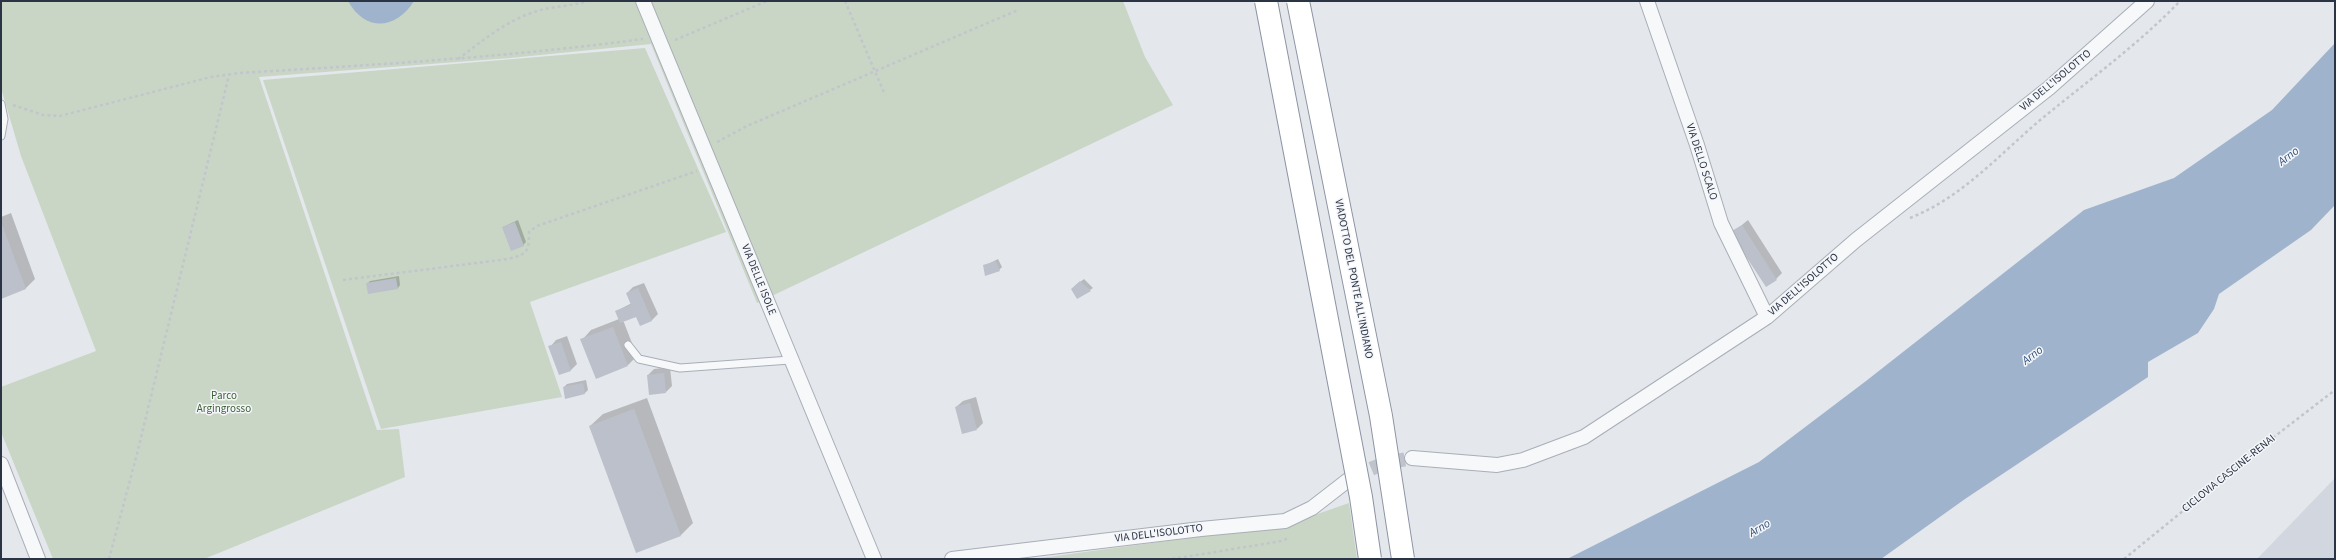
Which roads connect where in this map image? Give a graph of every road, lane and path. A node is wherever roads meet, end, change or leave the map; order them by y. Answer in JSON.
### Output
{"nodes":[{"id":1,"x":588,"y":1,"type":"edge"},
{"id":2,"x":643,"y":1,"type":"edge"},
{"id":3,"x":767,"y":1,"type":"edge"},
{"id":4,"x":845,"y":1,"type":"edge"},
{"id":5,"x":1266,"y":1,"type":"edge"},
{"id":6,"x":1298,"y":1,"type":"edge"},
{"id":7,"x":1647,"y":1,"type":"edge"},
{"id":8,"x":2147,"y":1,"type":"edge"},
{"id":9,"x":2180,"y":1,"type":"edge"},
{"id":10,"x":1018,"y":10,"type":"dead end"},
{"id":11,"x":659,"y":42,"type":"junction"},
{"id":12,"x":457,"y":60,"type":"junction"},
{"id":13,"x":875,"y":71,"type":"junction"},
{"id":14,"x":229,"y":75,"type":"junction"},
{"id":15,"x":885,"y":95,"type":"dead end"},
{"id":16,"x":4,"y":104,"type":"edge"},
{"id":17,"x":1,"y":136,"type":"edge"},
{"id":18,"x":704,"y":149,"type":"junction"},
{"id":19,"x":710,"y":166,"type":"junction"},
{"id":20,"x":1893,"y":211,"type":"junction"},
{"id":21,"x":343,"y":280,"type":"dead end"},
{"id":22,"x":1767,"y":317,"type":"junction"},
{"id":23,"x":628,"y":345,"type":"dead end"},
{"id":24,"x":790,"y":360,"type":"junction"},
{"id":25,"x":2335,"y":390,"type":"edge"},
{"id":26,"x":1412,"y":458,"type":"tunnel mouth"},
{"id":27,"x":1,"y":464,"type":"edge"},
{"id":28,"x":1352,"y":477,"type":"tunnel mouth"},
{"id":29,"x":1294,"y":535,"type":"dead end"},
{"id":30,"x":38,"y":559,"type":"edge"},
{"id":31,"x":109,"y":559,"type":"edge"},
{"id":32,"x":874,"y":559,"type":"edge"},
{"id":33,"x":952,"y":559,"type":"edge"},
{"id":34,"x":1172,"y":559,"type":"edge"},
{"id":35,"x":1370,"y":559,"type":"edge"},
{"id":36,"x":1403,"y":559,"type":"edge"},
{"id":37,"x":2124,"y":559,"type":"edge"}],
"edges":[{"from":1,"to":12,"type":"path"},
{"from":2,"to":11,"type":"street","name":"VIA DELLE ISOLE"},
{"from":3,"to":11,"type":"path"},
{"from":4,"to":13,"type":"path"},
{"from":5,"to":35,"type":"highway","bridge":true},
{"from":6,"to":36,"type":"highway","name":"VIADOTTO DEL PONTE ALL'INDIANO","bridge":true},
{"from":7,"to":22,"type":"street","name":"VIA DELLO SCALO"},
{"from":8,"to":20,"type":"street","name":"VIA DELL'ISOLOTTO"},
{"from":9,"to":20,"type":"path"},
{"from":10,"to":13,"type":"path"},
{"from":11,"to":12,"type":"path"},
{"from":11,"to":18,"type":"street","name":"VIA DELLE ISOLE"},
{"from":12,"to":14,"type":"path"},
{"from":13,"to":15,"type":"path"},
{"from":13,"to":18,"type":"path"},
{"from":14,"to":16,"type":"path"},
{"from":14,"to":31,"type":"path"},
{"from":16,"to":17,"type":"lane"},
{"from":18,"to":19,"type":"street","name":"VIA DELLE ISOLE"},
{"from":19,"to":21,"type":"path"},
{"from":19,"to":24,"type":"street","name":"VIA DELLE ISOLE"},
{"from":20,"to":22,"type":"street","name":"VIA DELL'ISOLOTTO"},
{"from":22,"to":26,"type":"street","name":"VIA DELL'ISOLOTTO"},
{"from":23,"to":24,"type":"lane"},
{"from":24,"to":32,"type":"street","name":"VIA DELLE ISOLE"},
{"from":25,"to":37,"type":"path","name":"CICLOVIA CASCINE-RENAI"},
{"from":27,"to":30,"type":"street"},
{"from":28,"to":33,"type":"street","name":"VIA DELL'ISOLOTTO"},
{"from":29,"to":34,"type":"path"}]}
